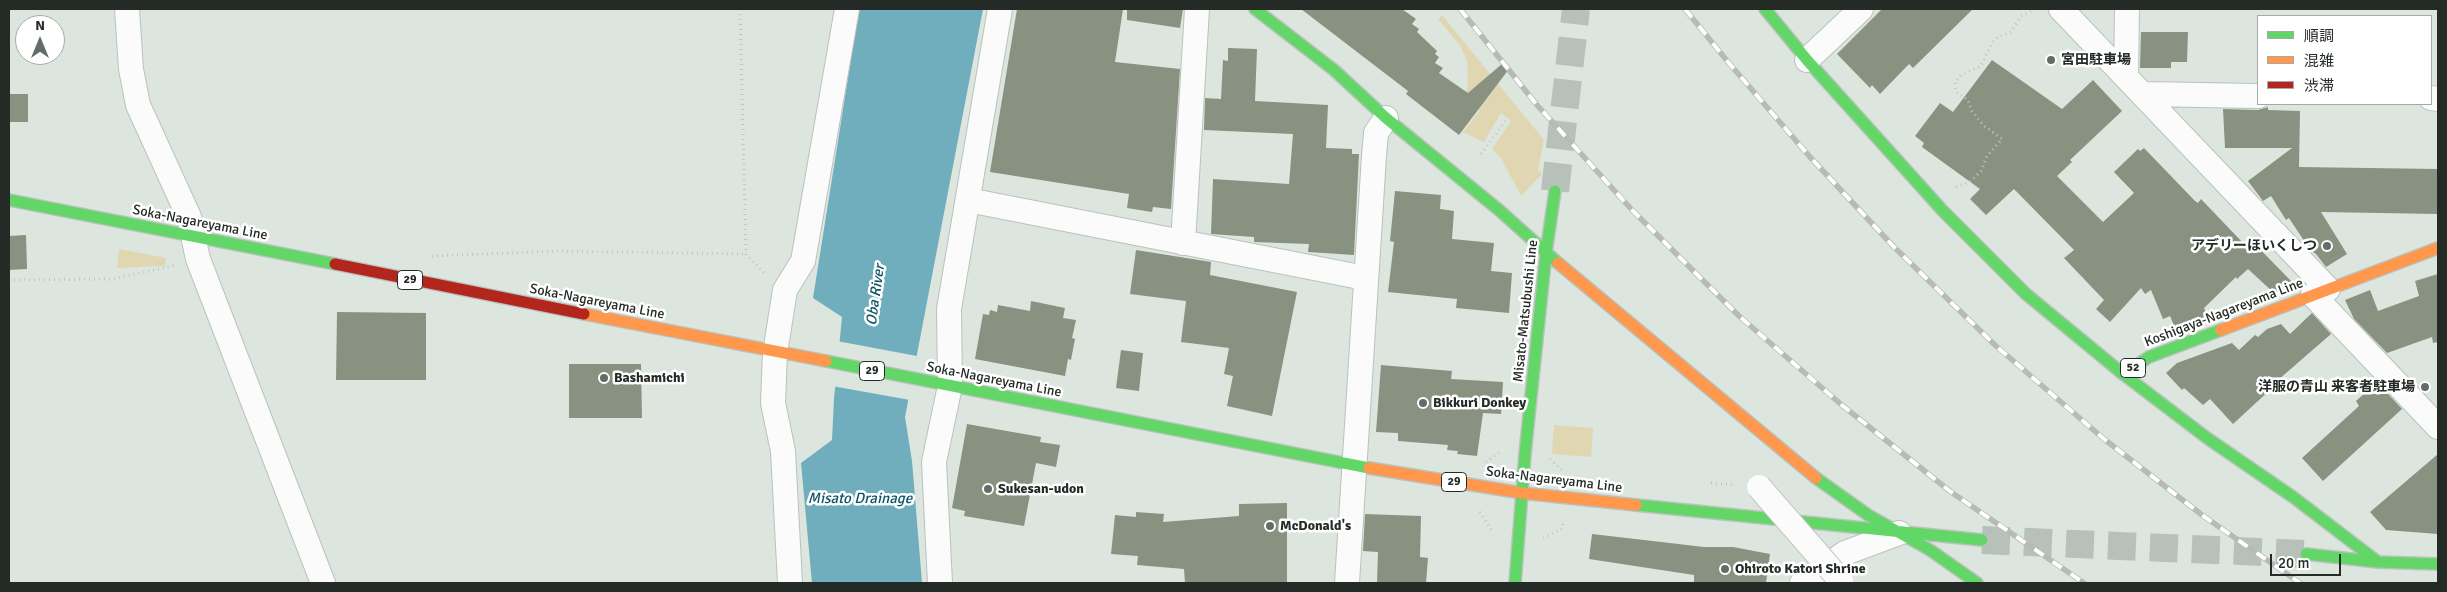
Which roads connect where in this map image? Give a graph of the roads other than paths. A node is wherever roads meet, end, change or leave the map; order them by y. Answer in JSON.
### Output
{"nodes":[{"id":1,"x":127,"y":9,"type":"edge"},
{"id":2,"x":847,"y":9,"type":"edge"},
{"id":3,"x":1000,"y":9,"type":"edge"},
{"id":4,"x":1197,"y":9,"type":"edge"},
{"id":5,"x":1255,"y":9,"type":"edge"},
{"id":6,"x":1765,"y":9,"type":"edge"},
{"id":7,"x":1861,"y":9,"type":"edge"},
{"id":8,"x":2061,"y":9,"type":"edge"},
{"id":9,"x":2127,"y":9,"type":"edge"},
{"id":10,"x":1807,"y":60,"type":"junction"},
{"id":11,"x":2126,"y":76,"type":"junction"},
{"id":12,"x":2143,"y":94,"type":"junction"},
{"id":13,"x":2257,"y":96,"type":"edge"},
{"id":14,"x":1386,"y":118,"type":"junction"},
{"id":15,"x":1556,"y":191,"type":"tunnel mouth"},
{"id":16,"x":9,"y":200,"type":"edge"},
{"id":17,"x":968,"y":200,"type":"junction"},
{"id":18,"x":1183,"y":242,"type":"junction"},
{"id":19,"x":196,"y":248,"type":"junction"},
{"id":20,"x":2438,"y":248,"type":"edge"},
{"id":21,"x":1546,"y":253,"type":"junction"},
{"id":22,"x":1365,"y":278,"type":"junction"},
{"id":23,"x":2320,"y":292,"type":"junction"},
{"id":24,"x":775,"y":353,"type":"junction"},
{"id":25,"x":2123,"y":374,"type":"junction"},
{"id":26,"x":941,"y":385,"type":"junction"},
{"id":27,"x":2438,"y":427,"type":"edge"},
{"id":28,"x":1355,"y":466,"type":"junction"},
{"id":29,"x":1759,"y":487,"type":"dead end"},
{"id":30,"x":1522,"y":493,"type":"junction"},
{"id":31,"x":1899,"y":532,"type":"junction"},
{"id":32,"x":1982,"y":540,"type":"tunnel mouth"},
{"id":33,"x":2306,"y":554,"type":"tunnel mouth"},
{"id":34,"x":2378,"y":562,"type":"junction"},
{"id":35,"x":2438,"y":564,"type":"edge"},
{"id":36,"x":1841,"y":581,"type":"dead end"},
{"id":37,"x":323,"y":583,"type":"edge"},
{"id":38,"x":790,"y":583,"type":"edge"},
{"id":39,"x":940,"y":583,"type":"edge"},
{"id":40,"x":1347,"y":583,"type":"edge"},
{"id":41,"x":1515,"y":583,"type":"edge"},
{"id":42,"x":1802,"y":583,"type":"edge"},
{"id":43,"x":1977,"y":583,"type":"edge"}],
"edges":[{"from":1,"to":19,"type":"street"},
{"from":2,"to":24,"type":"street"},
{"from":3,"to":17,"type":"street"},
{"from":4,"to":18,"type":"street"},
{"from":5,"to":14,"type":"main road"},
{"from":6,"to":10,"type":"main road"},
{"from":7,"to":10,"type":"street"},
{"from":8,"to":11,"type":"street"},
{"from":9,"to":11,"type":"street"},
{"from":10,"to":25,"type":"main road"},
{"from":11,"to":12,"type":"street"},
{"from":12,"to":13,"type":"street"},
{"from":12,"to":23,"type":"street"},
{"from":14,"to":21,"type":"main road"},
{"from":14,"to":22,"type":"street"},
{"from":15,"to":21,"type":"main road","name":"Misato-Matsubushi Line"},
{"from":16,"to":19,"type":"main road","name":"Soka-Nagareyama Line","number":"29"},
{"from":17,"to":18,"type":"street"},
{"from":17,"to":26,"type":"street"},
{"from":18,"to":22,"type":"street"},
{"from":19,"to":24,"type":"main road","name":"Soka-Nagareyama Line","number":"29"},
{"from":19,"to":37,"type":"street"},
{"from":20,"to":23,"type":"main road","name":"Koshigaya-Nagareyama Line","number":"52"},
{"from":21,"to":30,"type":"main road","name":"Misato-Matsubushi Line"},
{"from":21,"to":31,"type":"main road"},
{"from":22,"to":28,"type":"street"},
{"from":23,"to":25,"type":"main road","name":"Koshigaya-Nagareyama Line","number":"52"},
{"from":23,"to":27,"type":"street"},
{"from":24,"to":26,"type":"main road","name":"Soka-Nagareyama Line","number":"29"},
{"from":24,"to":38,"type":"street"},
{"from":25,"to":34,"type":"main road","number":"52"},
{"from":26,"to":28,"type":"main road","name":"Soka-Nagareyama Line","number":"29"},
{"from":26,"to":39,"type":"street"},
{"from":28,"to":30,"type":"main road","name":"Soka-Nagareyama Line","number":"29"},
{"from":28,"to":40,"type":"street"},
{"from":29,"to":36,"type":"street","bridge":true},
{"from":30,"to":31,"type":"main road","name":"Soka-Nagareyama Line","number":"29"},
{"from":30,"to":41,"type":"main road","name":"Misato-Matsubushi Line"},
{"from":31,"to":32,"type":"main road","name":"Soka-Nagareyama Line","number":"29"},
{"from":31,"to":42,"type":"street"},
{"from":31,"to":43,"type":"main road"},
{"from":33,"to":34,"type":"main road"},
{"from":34,"to":35,"type":"main road"}]}
